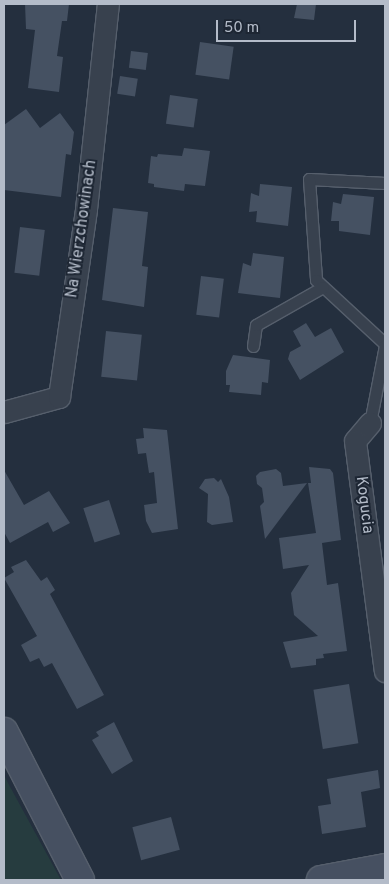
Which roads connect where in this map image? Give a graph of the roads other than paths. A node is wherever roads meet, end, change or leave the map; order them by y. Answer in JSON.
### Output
{"nodes":[{"id":1,"x":108,"y":4,"type":"edge"},
{"id":2,"x":385,"y":183,"type":"edge"},
{"id":3,"x":323,"y":287,"type":"junction"},
{"id":4,"x":385,"y":343,"type":"edge"},
{"id":5,"x":254,"y":346,"type":"dead end"},
{"id":6,"x":4,"y":412,"type":"edge"},
{"id":7,"x":370,"y":423,"type":"joint"},
{"id":8,"x":385,"y":671,"type":"edge"},
{"id":9,"x":4,"y":732,"type":"edge"},
{"id":10,"x":385,"y":868,"type":"edge"},
{"id":11,"x":80,"y":880,"type":"edge"},
{"id":12,"x":321,"y":880,"type":"edge"}],
"edges":[{"from":1,"to":6,"type":"street","name":"Na Wierzchowinach"},
{"from":2,"to":3,"type":"lane","name":"Kogucia"},
{"from":3,"to":4,"type":"lane","name":"Kogucia"},
{"from":3,"to":5,"type":"lane"},
{"from":4,"to":7,"type":"lane","name":"Kogucia"},
{"from":7,"to":8,"type":"street","name":"Kogucia"},
{"from":9,"to":11,"type":"street"},
{"from":10,"to":12,"type":"street"}]}
